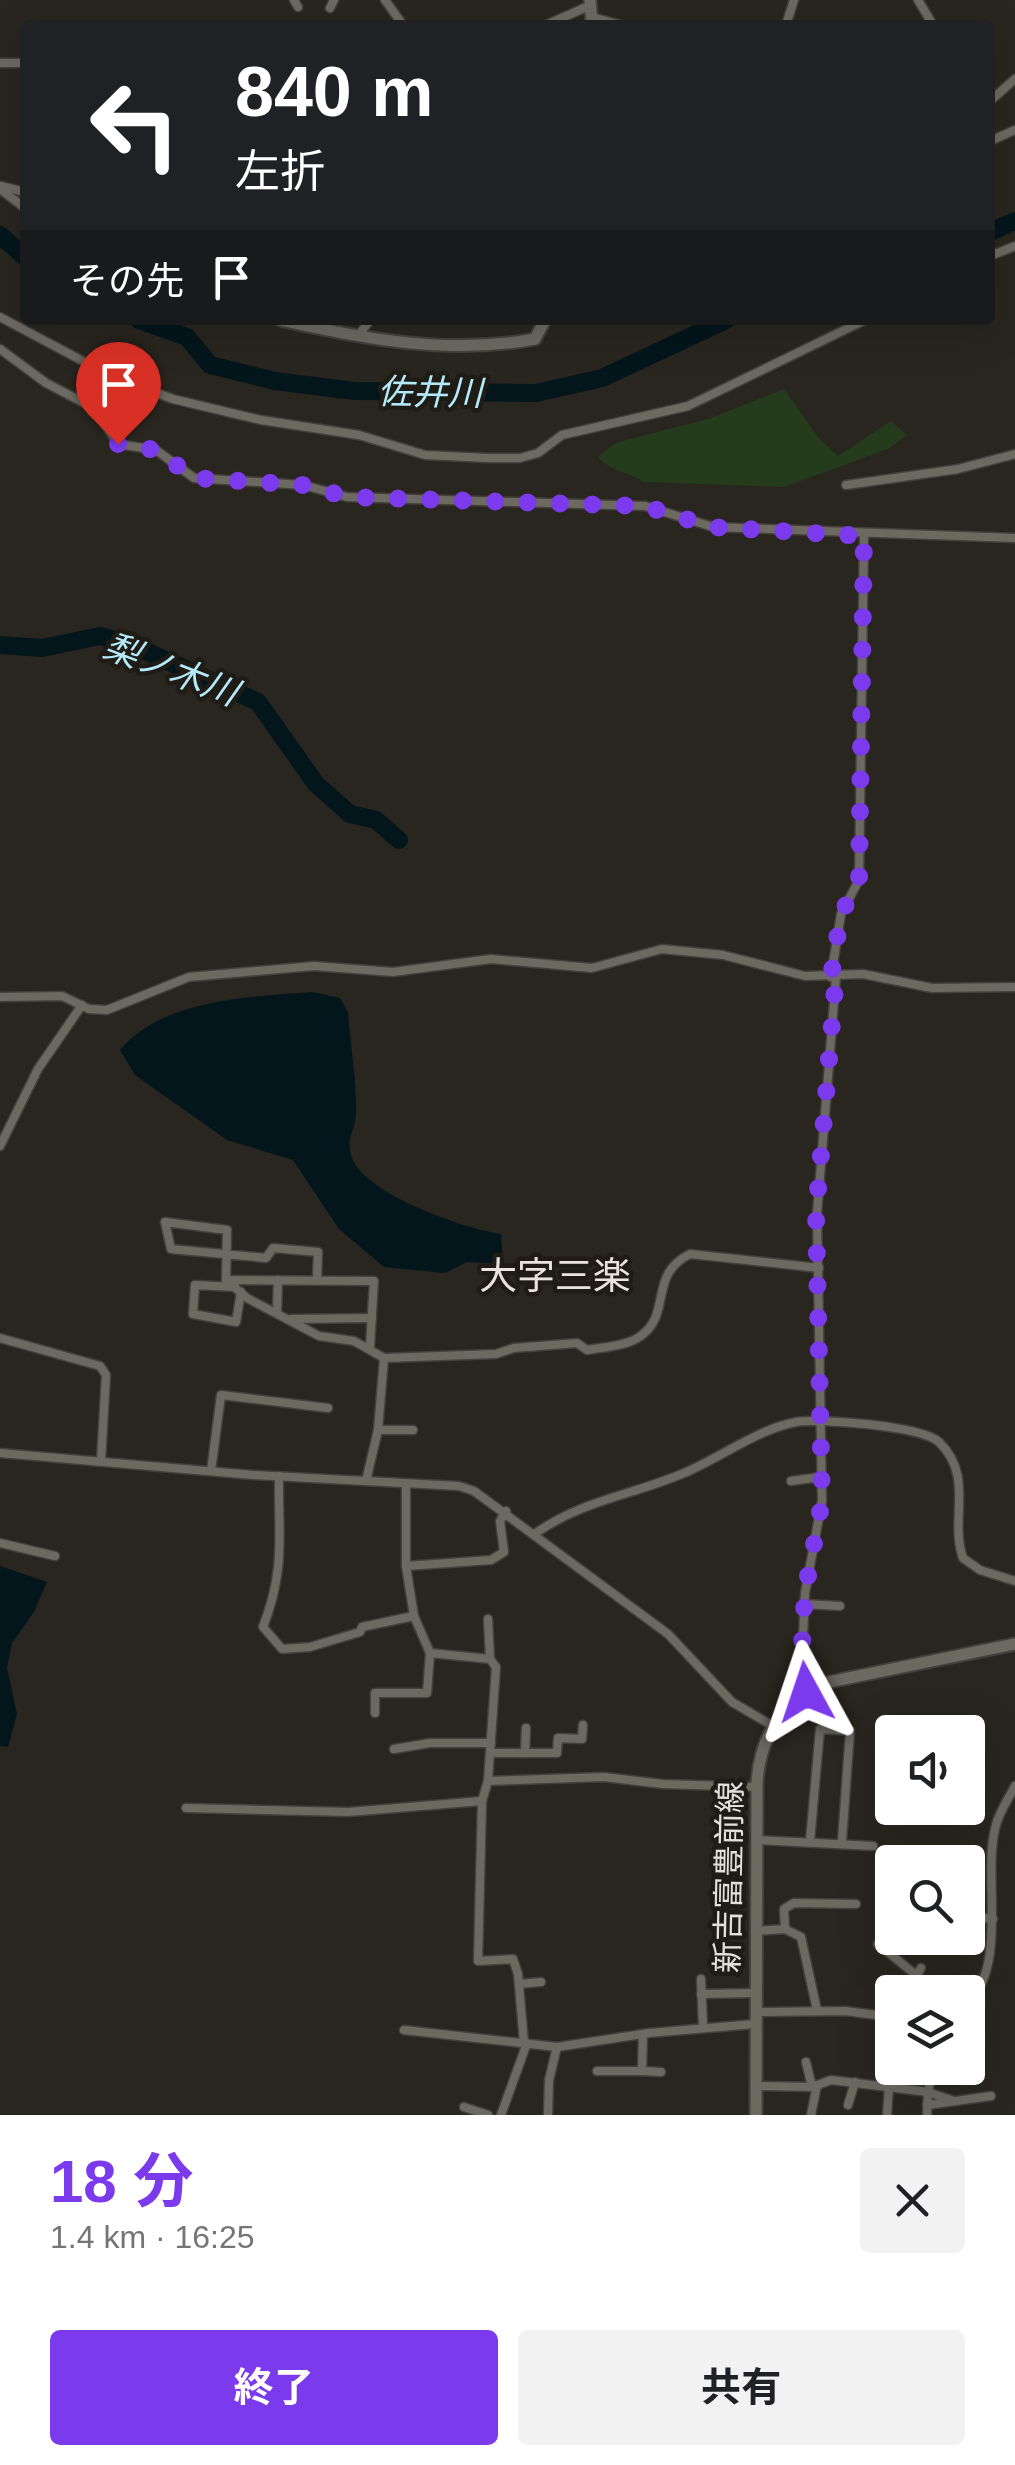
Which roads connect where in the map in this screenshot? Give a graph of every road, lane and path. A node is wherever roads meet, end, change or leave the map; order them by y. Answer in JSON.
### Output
{"nodes":[{"id":1,"x":591,"y":12,"type":"edge"},
{"id":2,"x":563,"y":20,"type":"edge"},
{"id":3,"x":1015,"y":79,"type":"edge"},
{"id":4,"x":995,"y":97,"type":"edge"},
{"id":5,"x":0,"y":187,"type":"edge"},
{"id":6,"x":20,"y":204,"type":"edge"},
{"id":7,"x":0,"y":316,"type":"edge"},
{"id":8,"x":304,"y":325,"type":"edge"},
{"id":9,"x":366,"y":325,"type":"edge"},
{"id":10,"x":542,"y":325,"type":"edge"},
{"id":11,"x":855,"y":325,"type":"edge"},
{"id":12,"x":358,"y":336,"type":"junction"},
{"id":13,"x":0,"y":349,"type":"edge"},
{"id":14,"x":1015,"y":454,"type":"edge"},
{"id":15,"x":846,"y":485,"type":"dead end"},
{"id":16,"x":864,"y":536,"type":"junction"},
{"id":17,"x":1015,"y":538,"type":"edge"},
{"id":18,"x":833,"y":977,"type":"junction"},
{"id":19,"x":1015,"y":987,"type":"edge"},
{"id":20,"x":0,"y":996,"type":"edge"},
{"id":21,"x":82,"y":1004,"type":"junction"},
{"id":22,"x":0,"y":1146,"type":"edge"},
{"id":23,"x":226,"y":1256,"type":"junction"},
{"id":24,"x":819,"y":1268,"type":"junction"},
{"id":25,"x":317,"y":1278,"type":"junction"},
{"id":26,"x":226,"y":1280,"type":"junction"},
{"id":27,"x":278,"y":1280,"type":"junction"},
{"id":28,"x":238,"y":1290,"type":"junction"},
{"id":29,"x":277,"y":1314,"type":"junction"},
{"id":30,"x":372,"y":1318,"type":"junction"},
{"id":31,"x":289,"y":1319,"type":"junction"},
{"id":32,"x":0,"y":1338,"type":"edge"},
{"id":33,"x":370,"y":1346,"type":"junction"},
{"id":34,"x":384,"y":1358,"type":"junction"},
{"id":35,"x":328,"y":1408,"type":"dead end"},
{"id":36,"x":817,"y":1424,"type":"junction"},
{"id":37,"x":378,"y":1430,"type":"junction"},
{"id":38,"x":413,"y":1430,"type":"dead end"},
{"id":39,"x":0,"y":1453,"type":"edge"},
{"id":40,"x":101,"y":1461,"type":"junction"},
{"id":41,"x":211,"y":1472,"type":"junction"},
{"id":42,"x":279,"y":1476,"type":"junction"},
{"id":43,"x":820,"y":1477,"type":"junction"},
{"id":44,"x":366,"y":1481,"type":"junction"},
{"id":45,"x":791,"y":1481,"type":"dead end"},
{"id":46,"x":406,"y":1484,"type":"junction"},
{"id":47,"x":506,"y":1511,"type":"junction"},
{"id":48,"x":536,"y":1534,"type":"junction"},
{"id":49,"x":0,"y":1543,"type":"edge"},
{"id":50,"x":55,"y":1556,"type":"dead end"},
{"id":51,"x":406,"y":1566,"type":"junction"},
{"id":52,"x":1015,"y":1581,"type":"edge"},
{"id":53,"x":804,"y":1604,"type":"junction"},
{"id":54,"x":840,"y":1606,"type":"dead end"},
{"id":55,"x":414,"y":1616,"type":"junction"},
{"id":56,"x":488,"y":1619,"type":"dead end"},
{"id":57,"x":1015,"y":1644,"type":"edge"},
{"id":58,"x":430,"y":1653,"type":"junction"},
{"id":59,"x":490,"y":1659,"type":"junction"},
{"id":60,"x":806,"y":1692,"type":"junction"},
{"id":61,"x":375,"y":1713,"type":"dead end"},
{"id":62,"x":582,"y":1725,"type":"dead end"},
{"id":63,"x":771,"y":1725,"type":"junction"},
{"id":64,"x":526,"y":1728,"type":"dead end"},
{"id":65,"x":491,"y":1748,"type":"junction"},
{"id":66,"x":394,"y":1750,"type":"dead end"},
{"id":67,"x":525,"y":1753,"type":"junction"},
{"id":68,"x":488,"y":1781,"type":"junction"},
{"id":69,"x":757,"y":1786,"type":"junction"},
{"id":70,"x":1015,"y":1786,"type":"edge"},
{"id":71,"x":482,"y":1801,"type":"junction"},
{"id":72,"x":186,"y":1808,"type":"dead end"},
{"id":73,"x":757,"y":1840,"type":"junction"},
{"id":74,"x":810,"y":1841,"type":"junction"},
{"id":75,"x":842,"y":1842,"type":"junction"},
{"id":76,"x":873,"y":1846,"type":"dead end"},
{"id":77,"x":856,"y":1904,"type":"dead end"},
{"id":78,"x":985,"y":1918,"type":"edge"},
{"id":79,"x":993,"y":1919,"type":"junction"},
{"id":80,"x":785,"y":1930,"type":"junction"},
{"id":81,"x":754,"y":1932,"type":"junction"},
{"id":82,"x":895,"y":1955,"type":"edge"},
{"id":83,"x":917,"y":1975,"type":"edge"},
{"id":84,"x":985,"y":1975,"type":"edge"},
{"id":85,"x":701,"y":1979,"type":"dead end"},
{"id":86,"x":541,"y":1982,"type":"dead end"},
{"id":87,"x":519,"y":1984,"type":"junction"},
{"id":88,"x":755,"y":1993,"type":"junction"},
{"id":89,"x":702,"y":1994,"type":"junction"},
{"id":90,"x":816,"y":2010,"type":"junction"},
{"id":91,"x":875,"y":2015,"type":"edge"},
{"id":92,"x":755,"y":2018,"type":"junction"},
{"id":93,"x":703,"y":2026,"type":"junction"},
{"id":94,"x":404,"y":2030,"type":"dead end"},
{"id":95,"x":644,"y":2034,"type":"junction"},
{"id":96,"x":526,"y":2043,"type":"junction"},
{"id":97,"x":557,"y":2047,"type":"junction"},
{"id":98,"x":806,"y":2062,"type":"dead end"},
{"id":99,"x":597,"y":2071,"type":"dead end"},
{"id":100,"x":642,"y":2072,"type":"junction"},
{"id":101,"x":661,"y":2072,"type":"dead end"},
{"id":102,"x":856,"y":2082,"type":"junction"},
{"id":103,"x":930,"y":2085,"type":"edge"},
{"id":104,"x":755,"y":2086,"type":"junction"},
{"id":105,"x":814,"y":2086,"type":"junction"},
{"id":106,"x":889,"y":2087,"type":"junction"},
{"id":107,"x":928,"y":2092,"type":"junction"},
{"id":108,"x":990,"y":2096,"type":"dead end"},
{"id":109,"x":954,"y":2101,"type":"junction"},
{"id":110,"x":848,"y":2105,"type":"dead end"},
{"id":111,"x":464,"y":2107,"type":"dead end"},
{"id":112,"x":927,"y":2110,"type":"edge"},
{"id":113,"x":488,"y":2115,"type":"edge"},
{"id":114,"x":501,"y":2115,"type":"edge"},
{"id":115,"x":548,"y":2115,"type":"edge"},
{"id":116,"x":756,"y":2115,"type":"edge"},
{"id":117,"x":811,"y":2115,"type":"edge"},
{"id":118,"x":887,"y":2115,"type":"edge"}],
"edges":[{"from":1,"to":2,"type":"street"},
{"from":3,"to":4,"type":"street"},
{"from":5,"to":6,"type":"street"},
{"from":7,"to":11,"type":"street"},
{"from":8,"to":12,"type":"main road"},
{"from":9,"to":12,"type":"street"},
{"from":10,"to":12,"type":"main road"},
{"from":13,"to":16,"type":"street"},
{"from":14,"to":15,"type":"street"},
{"from":16,"to":17,"type":"street"},
{"from":16,"to":18,"type":"street"},
{"from":18,"to":19,"type":"street"},
{"from":18,"to":21,"type":"street"},
{"from":18,"to":24,"type":"street"},
{"from":20,"to":21,"type":"street"},
{"from":21,"to":22,"type":"street"},
{"from":23,"to":23,"type":"street"},
{"from":23,"to":25,"type":"street"},
{"from":23,"to":26,"type":"street"},
{"from":24,"to":34,"type":"street"},
{"from":24,"to":36,"type":"street"},
{"from":25,"to":27,"type":"street"},
{"from":25,"to":30,"type":"street"},
{"from":26,"to":27,"type":"street"},
{"from":26,"to":28,"type":"street"},
{"from":27,"to":29,"type":"street"},
{"from":28,"to":28,"type":"street"},
{"from":28,"to":29,"type":"street"},
{"from":29,"to":31,"type":"street"},
{"from":30,"to":31,"type":"street"},
{"from":30,"to":33,"type":"street"},
{"from":31,"to":33,"type":"street"},
{"from":32,"to":40,"type":"street"},
{"from":33,"to":34,"type":"street"},
{"from":34,"to":37,"type":"street"},
{"from":35,"to":41,"type":"street"},
{"from":36,"to":43,"type":"street"},
{"from":36,"to":48,"type":"street"},
{"from":36,"to":52,"type":"street"},
{"from":37,"to":38,"type":"street"},
{"from":37,"to":44,"type":"street"},
{"from":39,"to":40,"type":"street"},
{"from":40,"to":41,"type":"street"},
{"from":41,"to":42,"type":"street"},
{"from":42,"to":44,"type":"street"},
{"from":42,"to":55,"type":"street"},
{"from":43,"to":45,"type":"street"},
{"from":43,"to":53,"type":"street"},
{"from":44,"to":46,"type":"street"},
{"from":46,"to":47,"type":"street"},
{"from":46,"to":51,"type":"street"},
{"from":47,"to":48,"type":"street"},
{"from":47,"to":51,"type":"street"},
{"from":48,"to":63,"type":"street"},
{"from":49,"to":50,"type":"street"},
{"from":51,"to":55,"type":"street"},
{"from":53,"to":54,"type":"street"},
{"from":53,"to":60,"type":"street"},
{"from":55,"to":58,"type":"street"},
{"from":56,"to":59,"type":"street"},
{"from":57,"to":60,"type":"main road"},
{"from":58,"to":59,"type":"street"},
{"from":58,"to":61,"type":"street"},
{"from":59,"to":65,"type":"street"},
{"from":60,"to":63,"type":"main road"},
{"from":62,"to":67,"type":"street"},
{"from":63,"to":69,"type":"main road","name":"新吉富豊前線"},
{"from":64,"to":67,"type":"street"},
{"from":65,"to":66,"type":"street"},
{"from":65,"to":67,"type":"street"},
{"from":65,"to":68,"type":"street"},
{"from":68,"to":69,"type":"street"},
{"from":68,"to":71,"type":"street"},
{"from":69,"to":73,"type":"main road","name":"新吉富豊前線"},
{"from":70,"to":79,"type":"street"},
{"from":71,"to":72,"type":"street"},
{"from":71,"to":87,"type":"street"},
{"from":73,"to":74,"type":"street"},
{"from":73,"to":81,"type":"main road","name":"新吉富豊前線"},
{"from":74,"to":75,"type":"street"},
{"from":74,"to":75,"type":"street"},
{"from":75,"to":76,"type":"street"},
{"from":77,"to":80,"type":"street"},
{"from":78,"to":79,"type":"street"},
{"from":79,"to":84,"type":"street"},
{"from":80,"to":81,"type":"street"},
{"from":80,"to":90,"type":"street"},
{"from":81,"to":88,"type":"main road","name":"新吉富豊前線"},
{"from":82,"to":83,"type":"street"},
{"from":85,"to":89,"type":"street"},
{"from":86,"to":87,"type":"street"},
{"from":87,"to":96,"type":"street"},
{"from":88,"to":89,"type":"street"},
{"from":88,"to":92,"type":"main road","name":"新吉富豊前線"},
{"from":89,"to":93,"type":"street"},
{"from":90,"to":91,"type":"street"},
{"from":90,"to":92,"type":"street"},
{"from":92,"to":93,"type":"street"},
{"from":92,"to":104,"type":"main road","name":"新吉富豊前線"},
{"from":93,"to":95,"type":"street"},
{"from":94,"to":96,"type":"street"},
{"from":95,"to":97,"type":"street"},
{"from":95,"to":100,"type":"street"},
{"from":96,"to":97,"type":"street"},
{"from":96,"to":114,"type":"street"},
{"from":97,"to":115,"type":"street"},
{"from":98,"to":105,"type":"street"},
{"from":99,"to":100,"type":"street"},
{"from":100,"to":101,"type":"street"},
{"from":102,"to":105,"type":"street"},
{"from":102,"to":106,"type":"street"},
{"from":102,"to":110,"type":"street"},
{"from":103,"to":107,"type":"street"},
{"from":104,"to":105,"type":"street"},
{"from":104,"to":116,"type":"main road","name":"新吉富豊前線"},
{"from":105,"to":117,"type":"street"},
{"from":106,"to":107,"type":"street"},
{"from":106,"to":118,"type":"street"},
{"from":107,"to":109,"type":"street"},
{"from":107,"to":112,"type":"street"},
{"from":108,"to":109,"type":"street"},
{"from":109,"to":112,"type":"street"},
{"from":111,"to":113,"type":"street"}]}
